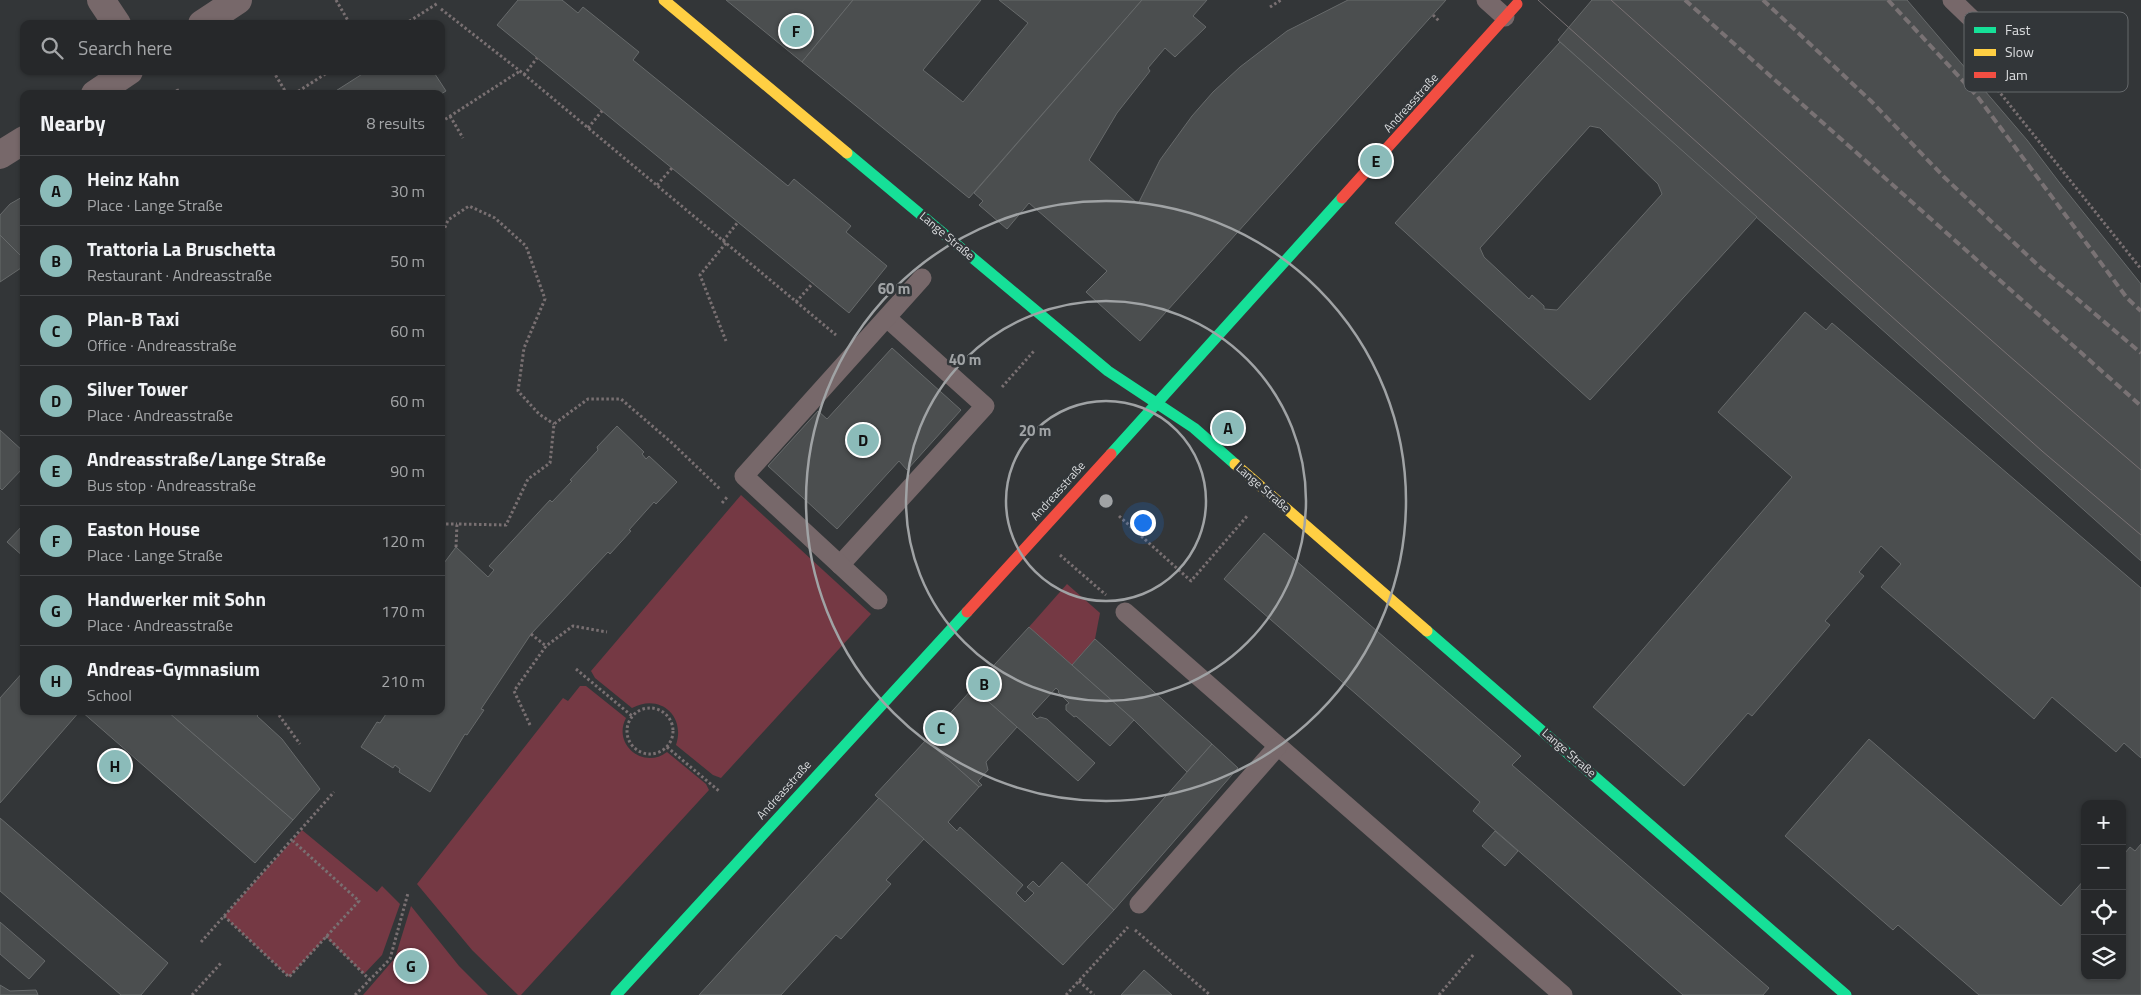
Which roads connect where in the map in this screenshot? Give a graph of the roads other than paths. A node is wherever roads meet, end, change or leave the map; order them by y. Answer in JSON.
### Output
{"nodes":[{"id":1,"x":101,"y":0,"type":"edge"},
{"id":2,"x":238,"y":0,"type":"edge"},
{"id":3,"x":664,"y":0,"type":"edge"},
{"id":4,"x":1486,"y":0,"type":"edge"},
{"id":5,"x":1952,"y":0,"type":"edge"},
{"id":6,"x":1511,"y":10,"type":"joint"},
{"id":7,"x":1964,"y":12,"type":"edge"},
{"id":8,"x":114,"y":20,"type":"edge"},
{"id":9,"x":208,"y":20,"type":"edge"},
{"id":10,"x":123,"y":75,"type":"edge"},
{"id":11,"x":101,"y":90,"type":"edge"},
{"id":12,"x":20,"y":142,"type":"edge"},
{"id":13,"x":0,"y":155,"type":"edge"},
{"id":14,"x":922,"y":278,"type":"dead end"},
{"id":15,"x":887,"y":318,"type":"junction"},
{"id":16,"x":1157,"y":404,"type":"junction"},
{"id":17,"x":840,"y":565,"type":"junction"},
{"id":18,"x":878,"y":600,"type":"dead end"},
{"id":19,"x":1125,"y":612,"type":"road end"},
{"id":20,"x":1278,"y":746,"type":"junction"},
{"id":21,"x":1139,"y":904,"type":"dead end"},
{"id":22,"x":616,"y":995,"type":"edge"},
{"id":23,"x":1563,"y":995,"type":"edge"},
{"id":24,"x":1846,"y":995,"type":"edge"}],
"edges":[{"from":1,"to":8,"type":"street"},
{"from":2,"to":9,"type":"street"},
{"from":3,"to":16,"type":"street","name":"Lange Straße"},
{"from":4,"to":6,"type":"lane"},
{"from":5,"to":7,"type":"lane"},
{"from":6,"to":16,"type":"street","name":"Andreasstraße"},
{"from":10,"to":11,"type":"street"},
{"from":12,"to":13,"type":"street"},
{"from":14,"to":15,"type":"lane"},
{"from":15,"to":17,"type":"lane"},
{"from":15,"to":17,"type":"lane"},
{"from":16,"to":22,"type":"street","name":"Andreasstraße"},
{"from":16,"to":24,"type":"street","name":"Lange Straße"},
{"from":17,"to":18,"type":"lane"},
{"from":19,"to":20,"type":"lane"},
{"from":20,"to":21,"type":"lane"},
{"from":20,"to":23,"type":"lane"}]}
